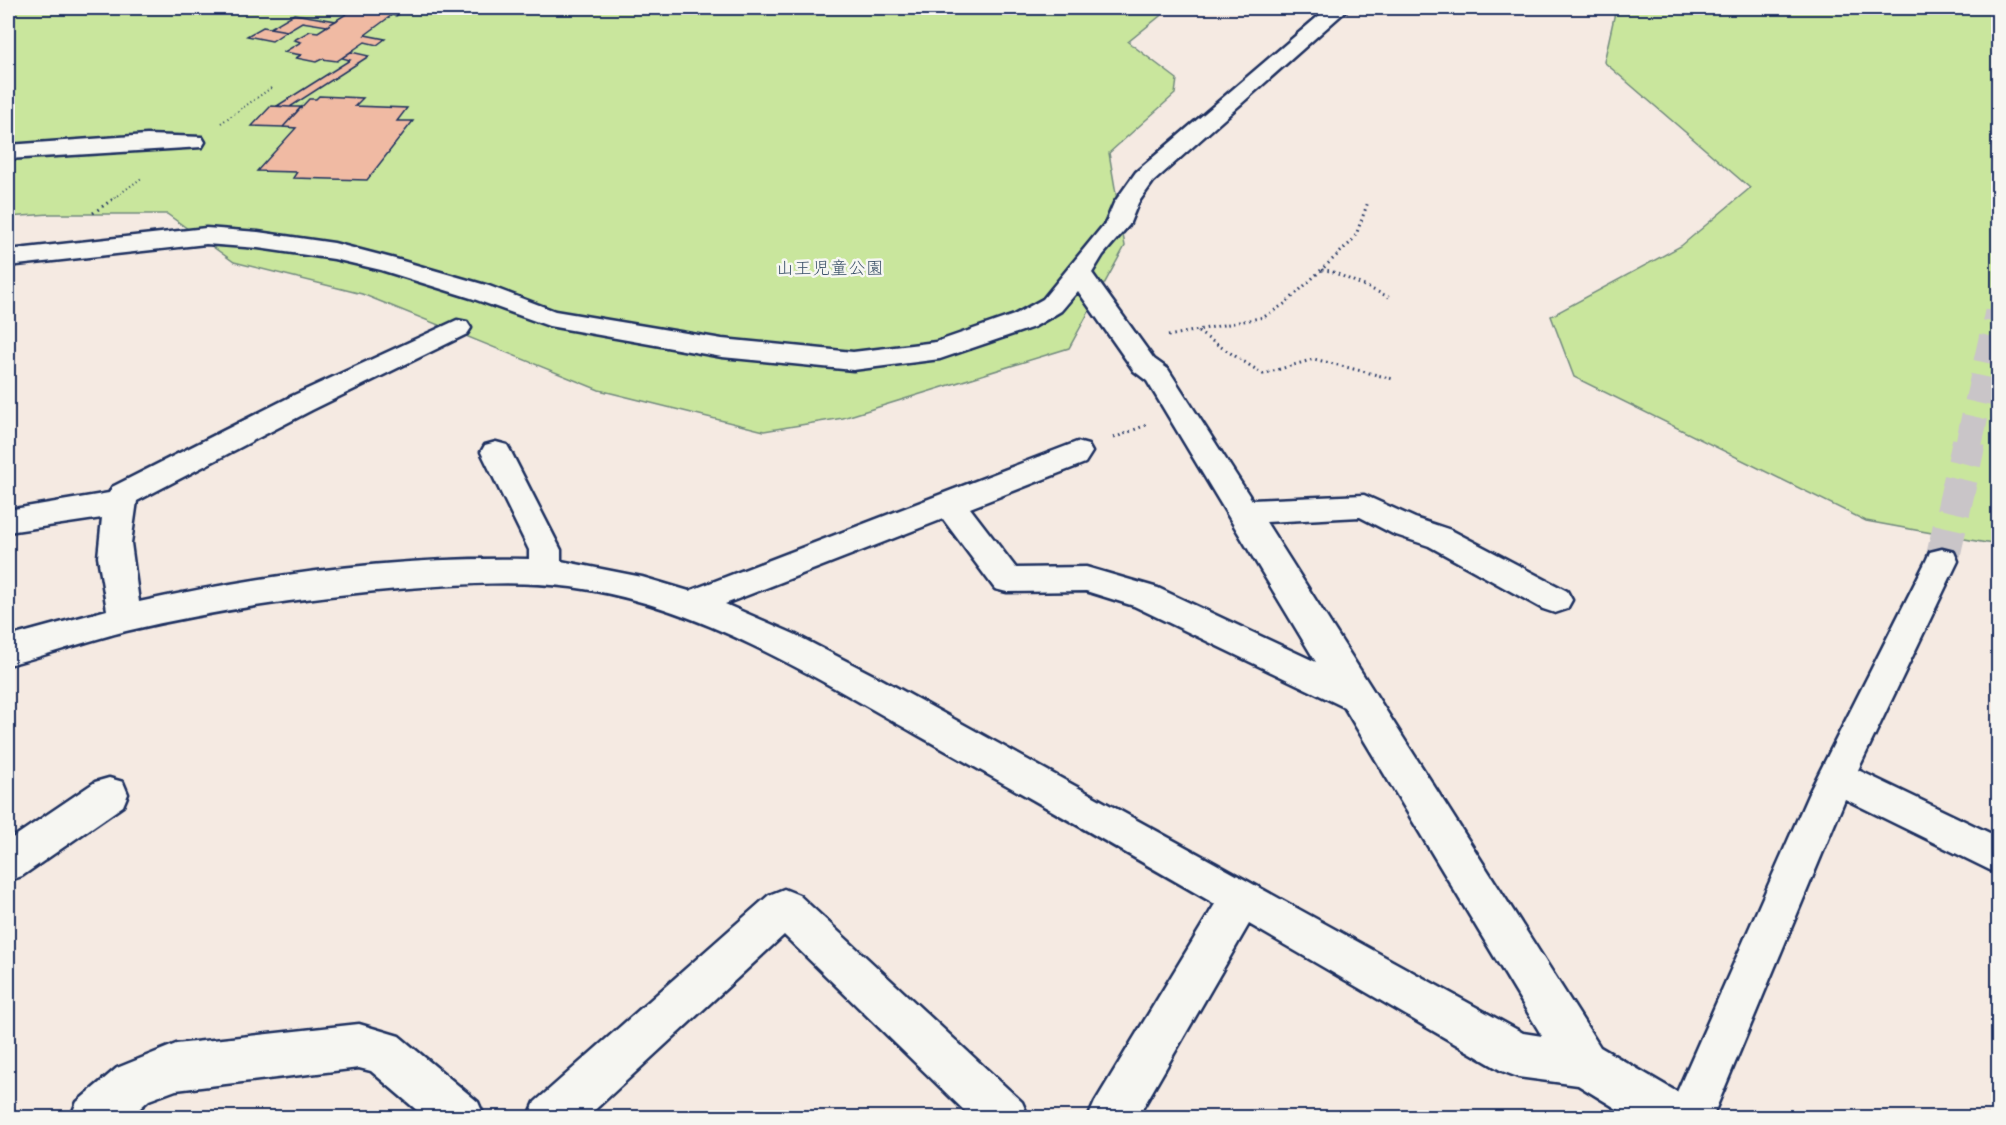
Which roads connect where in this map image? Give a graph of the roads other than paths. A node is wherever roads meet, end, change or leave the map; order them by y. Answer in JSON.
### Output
{"nodes":[{"id":1,"x":1338,"y":8,"type":"edge"},
{"id":2,"x":194,"y":142,"type":"dead end"},
{"id":3,"x":8,"y":152,"type":"edge"},
{"id":4,"x":8,"y":258,"type":"edge"},
{"id":5,"x":1079,"y":273,"type":"junction"},
{"id":6,"x":457,"y":328,"type":"dead end"},
{"id":7,"x":496,"y":452,"type":"dead end"},
{"id":8,"x":1077,"y":452,"type":"road end"},
{"id":9,"x":121,"y":500,"type":"junction"},
{"id":10,"x":950,"y":505,"type":"junction"},
{"id":11,"x":1242,"y":512,"type":"junction"},
{"id":12,"x":8,"y":521,"type":"edge"},
{"id":13,"x":1942,"y":561,"type":"tunnel mouth"},
{"id":14,"x":545,"y":572,"type":"junction"},
{"id":15,"x":1555,"y":600,"type":"dead end"},
{"id":16,"x":693,"y":603,"type":"junction"},
{"id":17,"x":126,"y":618,"type":"junction"},
{"id":18,"x":8,"y":651,"type":"edge"},
{"id":19,"x":1358,"y":697,"type":"junction"},
{"id":20,"x":1836,"y":777,"type":"junction"},
{"id":21,"x":109,"y":794,"type":"dead end"},
{"id":22,"x":1998,"y":856,"type":"edge"},
{"id":23,"x":8,"y":863,"type":"edge"},
{"id":24,"x":1241,"y":898,"type":"junction"},
{"id":25,"x":1584,"y":1063,"type":"junction"},
{"id":26,"x":93,"y":1118,"type":"edge"},
{"id":27,"x":462,"y":1118,"type":"edge"},
{"id":28,"x":551,"y":1118,"type":"edge"},
{"id":29,"x":1006,"y":1118,"type":"edge"},
{"id":30,"x":1111,"y":1118,"type":"edge"},
{"id":31,"x":1677,"y":1118,"type":"edge"},
{"id":32,"x":1689,"y":1118,"type":"edge"}],
"edges":[{"from":1,"to":5,"type":"street"},
{"from":2,"to":3,"type":"street"},
{"from":4,"to":5,"type":"street"},
{"from":5,"to":11,"type":"street"},
{"from":6,"to":9,"type":"street"},
{"from":7,"to":14,"type":"street"},
{"from":8,"to":10,"type":"street"},
{"from":9,"to":12,"type":"street"},
{"from":9,"to":17,"type":"street"},
{"from":10,"to":16,"type":"street"},
{"from":10,"to":19,"type":"street"},
{"from":11,"to":15,"type":"street"},
{"from":11,"to":19,"type":"street"},
{"from":13,"to":20,"type":"street"},
{"from":14,"to":16,"type":"street"},
{"from":14,"to":17,"type":"street"},
{"from":16,"to":24,"type":"street"},
{"from":17,"to":18,"type":"street"},
{"from":19,"to":25,"type":"street"},
{"from":20,"to":22,"type":"street"},
{"from":20,"to":32,"type":"street"},
{"from":21,"to":23,"type":"street"},
{"from":24,"to":25,"type":"street"},
{"from":24,"to":30,"type":"street"},
{"from":25,"to":31,"type":"street"},
{"from":26,"to":27,"type":"street"},
{"from":28,"to":29,"type":"street"}]}
